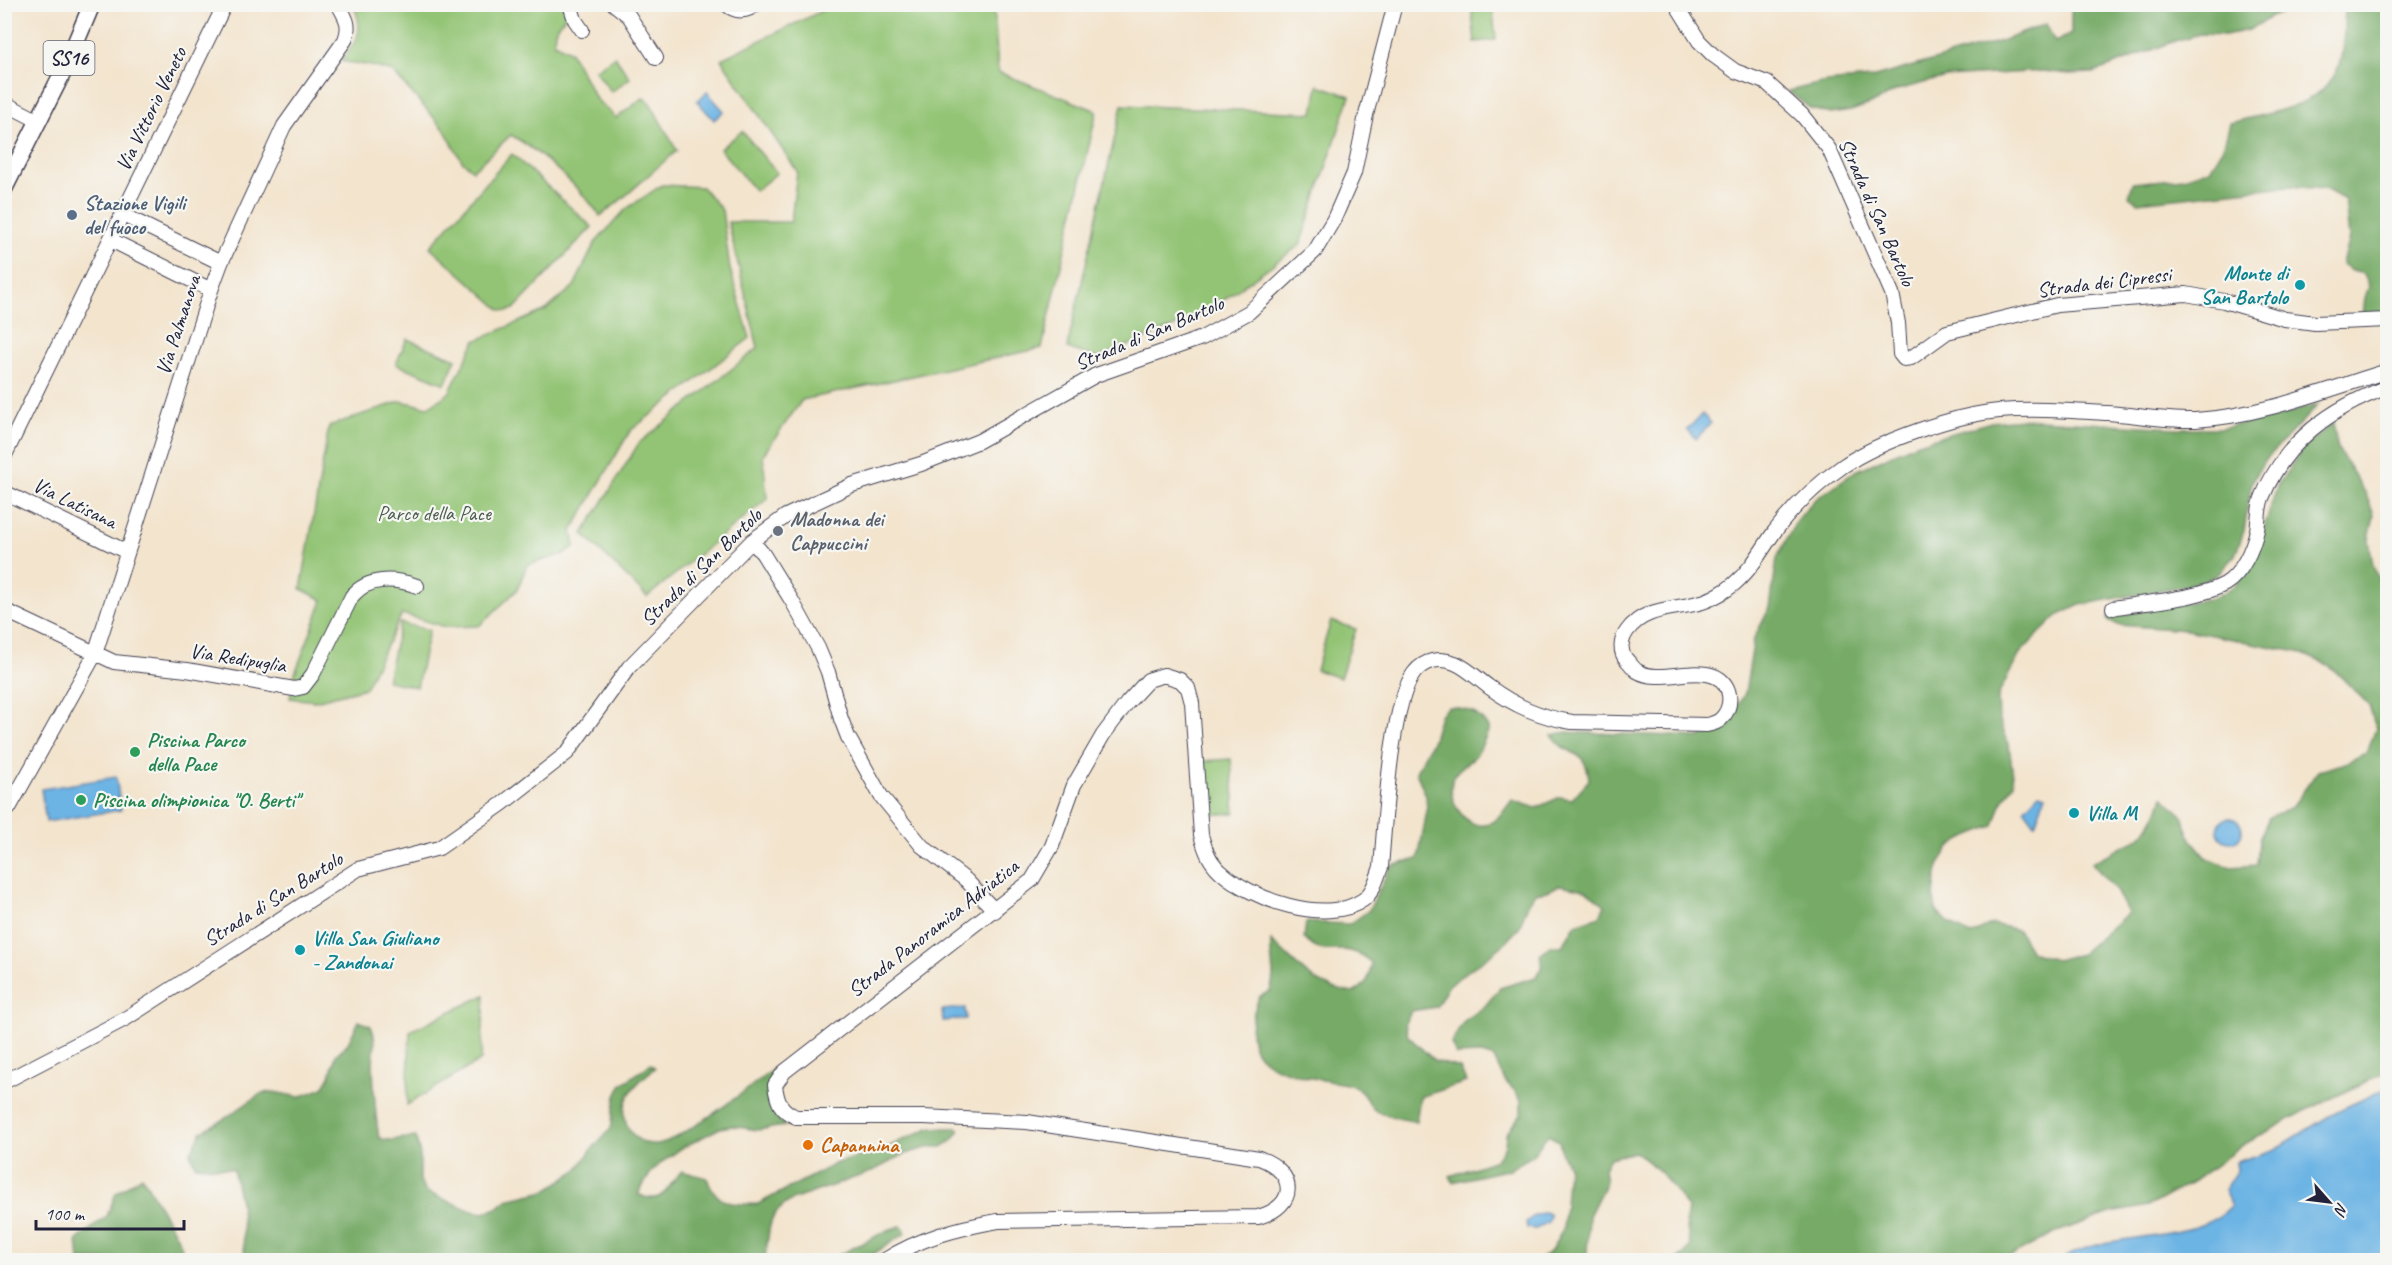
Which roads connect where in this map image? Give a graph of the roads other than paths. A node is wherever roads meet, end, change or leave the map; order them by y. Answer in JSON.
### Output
{"nodes":[{"id":1,"x":92,"y":4,"type":"edge"},
{"id":2,"x":225,"y":4,"type":"edge"},
{"id":3,"x":338,"y":4,"type":"edge"},
{"id":4,"x":570,"y":4,"type":"edge"},
{"id":5,"x":614,"y":4,"type":"edge"},
{"id":6,"x":726,"y":4,"type":"edge"},
{"id":7,"x":756,"y":4,"type":"edge"},
{"id":8,"x":1395,"y":4,"type":"edge"},
{"id":9,"x":1676,"y":4,"type":"edge"},
{"id":10,"x":582,"y":30,"type":"dead end"},
{"id":11,"x":656,"y":57,"type":"dead end"},
{"id":12,"x":4,"y":104,"type":"edge"},
{"id":13,"x":39,"y":121,"type":"junction"},
{"id":14,"x":4,"y":189,"type":"edge"},
{"id":15,"x":123,"y":215,"type":"junction"},
{"id":16,"x":111,"y":240,"type":"junction"},
{"id":17,"x":221,"y":263,"type":"junction"},
{"id":18,"x":211,"y":290,"type":"junction"},
{"id":19,"x":2388,"y":320,"type":"edge"},
{"id":20,"x":1904,"y":358,"type":"joint"},
{"id":21,"x":2388,"y":371,"type":"edge"},
{"id":22,"x":2388,"y":387,"type":"edge"},
{"id":23,"x":4,"y":457,"type":"edge"},
{"id":24,"x":4,"y":492,"type":"edge"},
{"id":25,"x":752,"y":541,"type":"junction"},
{"id":26,"x":127,"y":552,"type":"junction"},
{"id":27,"x":417,"y":586,"type":"dead end"},
{"id":28,"x":2113,"y":608,"type":"dead end"},
{"id":29,"x":4,"y":610,"type":"edge"},
{"id":30,"x":95,"y":654,"type":"junction"},
{"id":31,"x":4,"y":807,"type":"edge"},
{"id":32,"x":995,"y":911,"type":"junction"},
{"id":33,"x":4,"y":1082,"type":"edge"},
{"id":34,"x":885,"y":1260,"type":"edge"}],
"edges":[{"from":1,"to":13,"type":"main road","number":"SS16"},
{"from":2,"to":15,"type":"street","name":"Via Vittorio Veneto"},
{"from":3,"to":17,"type":"street","name":"Via Palmanova"},
{"from":4,"to":10,"type":"street"},
{"from":5,"to":11,"type":"street"},
{"from":6,"to":7,"type":"street"},
{"from":8,"to":25,"type":"street","name":"Strada di San Bartolo"},
{"from":9,"to":20,"type":"street","name":"Strada di San Bartolo"},
{"from":12,"to":13,"type":"street"},
{"from":13,"to":14,"type":"main road","number":"SS16"},
{"from":15,"to":16,"type":"street","name":"Via Vittorio Veneto"},
{"from":15,"to":17,"type":"street"},
{"from":16,"to":18,"type":"street"},
{"from":16,"to":23,"type":"street","name":"Via Vittorio Veneto"},
{"from":17,"to":18,"type":"street","name":"Via Palmanova"},
{"from":18,"to":26,"type":"street","name":"Via Palmanova"},
{"from":19,"to":20,"type":"street","name":"Strada dei Cipressi"},
{"from":21,"to":32,"type":"street","name":"Strada Panoramica Adriatica"},
{"from":22,"to":28,"type":"street"},
{"from":24,"to":26,"type":"street","name":"Via Latisana"},
{"from":25,"to":32,"type":"street"},
{"from":25,"to":33,"type":"street","name":"Strada di San Bartolo"},
{"from":26,"to":30,"type":"street","name":"Via Palmanova"},
{"from":27,"to":30,"type":"street","name":"Via Redipuglia"},
{"from":29,"to":30,"type":"street","name":"Via Redipuglia"},
{"from":30,"to":31,"type":"street","name":"Via Palmanova"},
{"from":32,"to":34,"type":"street","name":"Strada Panoramica Adriatica"}]}
